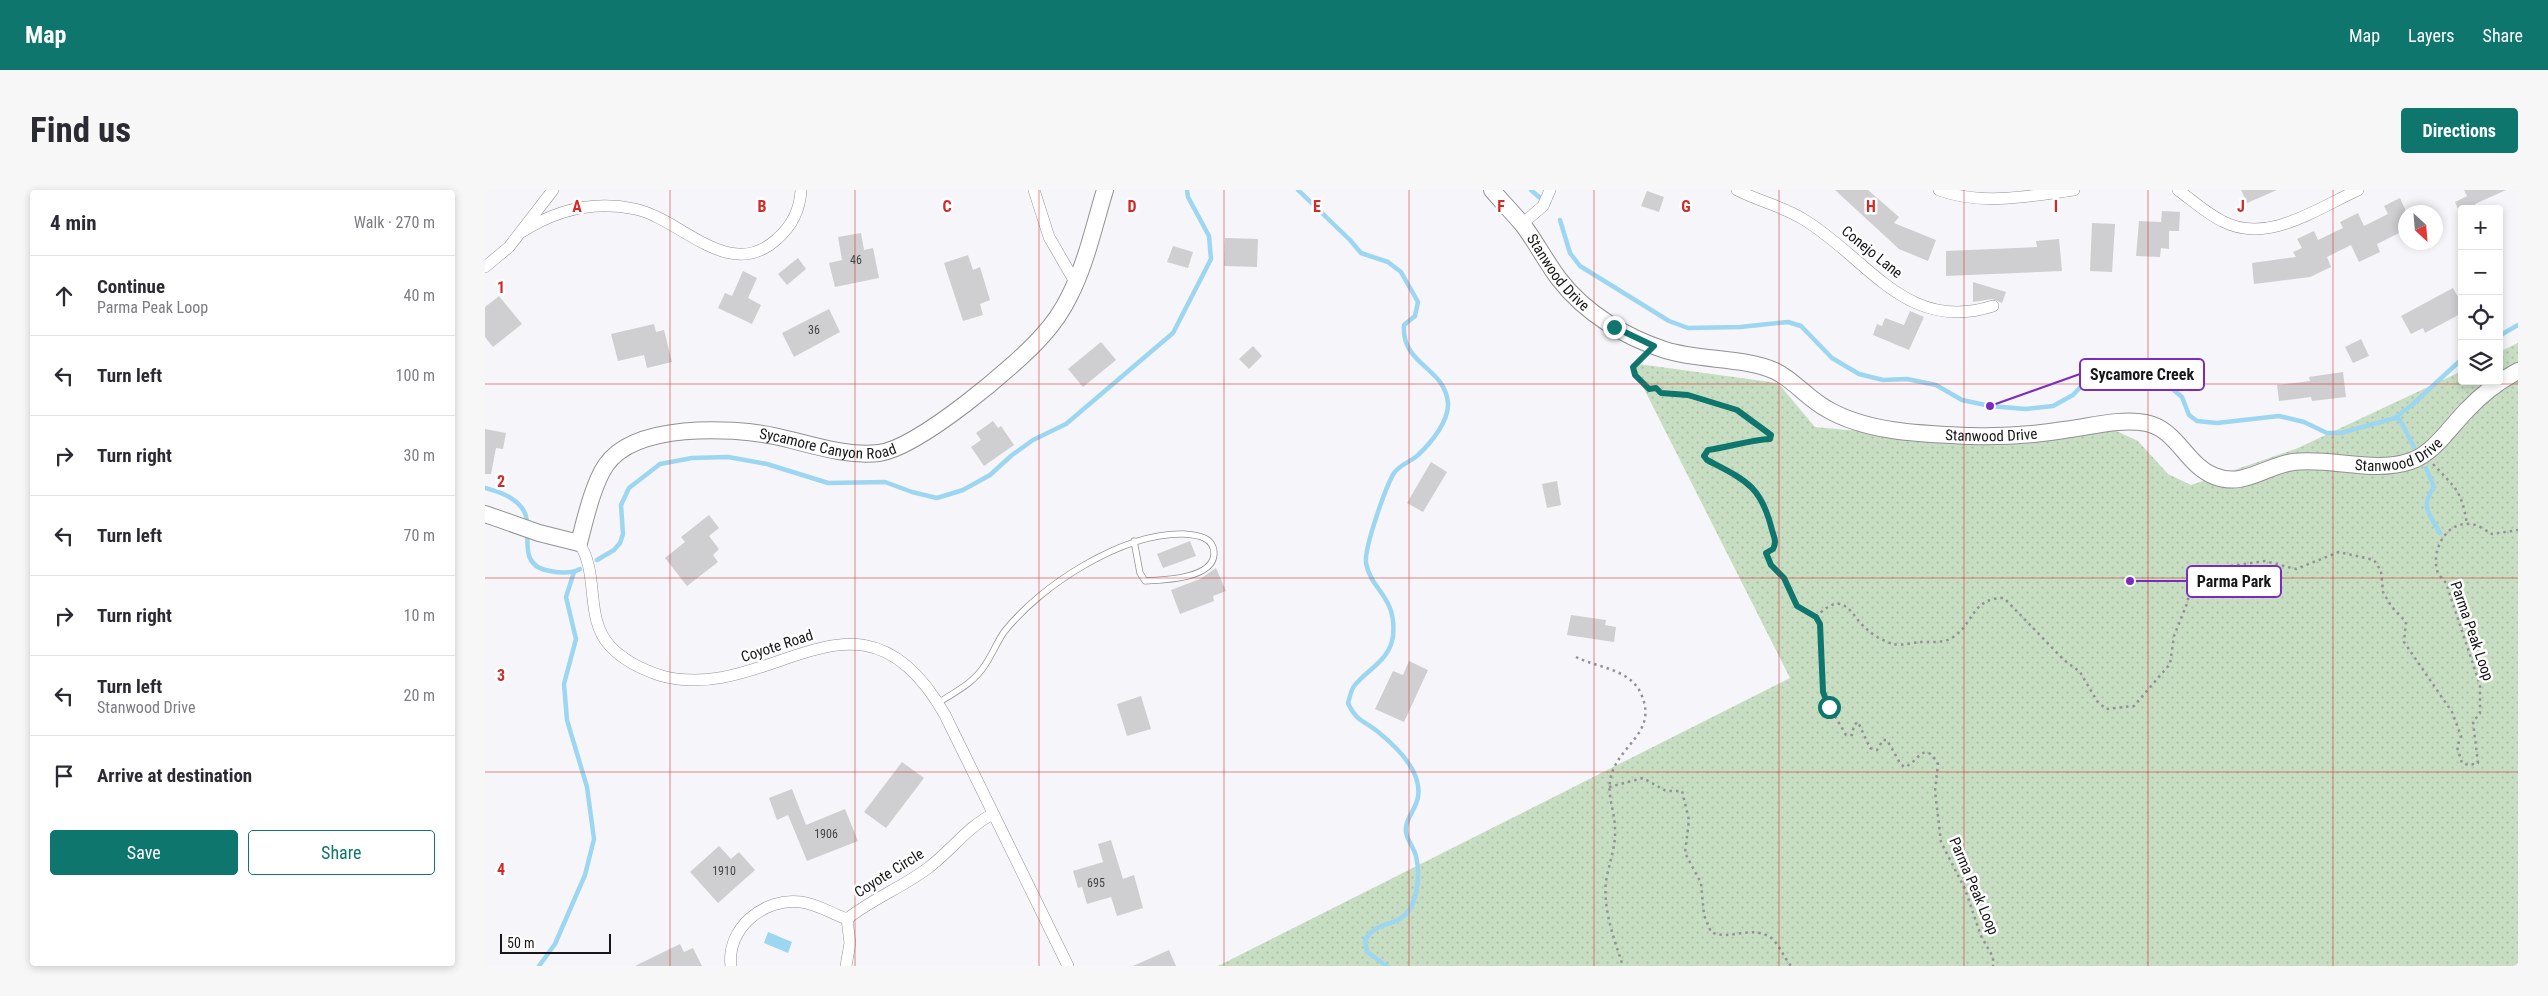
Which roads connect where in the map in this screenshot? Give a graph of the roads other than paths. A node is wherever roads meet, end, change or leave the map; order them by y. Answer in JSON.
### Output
{"nodes":[{"id":1,"x":553,"y":190,"type":"edge"},
{"id":2,"x":801,"y":190,"type":"edge"},
{"id":3,"x":1034,"y":190,"type":"edge"},
{"id":4,"x":1105,"y":190,"type":"edge"},
{"id":5,"x":1492,"y":190,"type":"edge"},
{"id":6,"x":1550,"y":190,"type":"edge"},
{"id":7,"x":1737,"y":190,"type":"edge"},
{"id":8,"x":1939,"y":190,"type":"edge"},
{"id":9,"x":2074,"y":190,"type":"edge"},
{"id":10,"x":2178,"y":190,"type":"edge"},
{"id":11,"x":2357,"y":190,"type":"edge"},
{"id":12,"x":1522,"y":224,"type":"junction"},
{"id":13,"x":520,"y":232,"type":"junction"},
{"id":14,"x":485,"y":267,"type":"edge"},
{"id":15,"x":1075,"y":282,"type":"junction"},
{"id":16,"x":1993,"y":306,"type":"dead end"},
{"id":17,"x":2518,"y":371,"type":"edge"},
{"id":18,"x":485,"y":514,"type":"edge"},
{"id":19,"x":1134,"y":541,"type":"junction"},
{"id":20,"x":579,"y":543,"type":"junction"},
{"id":21,"x":938,"y":702,"type":"junction"},
{"id":22,"x":993,"y":814,"type":"junction"},
{"id":23,"x":847,"y":920,"type":"junction"},
{"id":24,"x":731,"y":966,"type":"edge"},
{"id":25,"x":846,"y":966,"type":"edge"},
{"id":26,"x":1068,"y":966,"type":"edge"}],
"edges":[{"from":1,"to":13,"type":"street"},
{"from":2,"to":13,"type":"street"},
{"from":3,"to":15,"type":"street"},
{"from":4,"to":15,"type":"main road","name":"Sycamore Canyon Road"},
{"from":5,"to":12,"type":"main road","name":"Stanwood Drive"},
{"from":6,"to":12,"type":"street"},
{"from":7,"to":16,"type":"street","name":"Conejo Lane"},
{"from":8,"to":9,"type":"street"},
{"from":10,"to":11,"type":"street"},
{"from":12,"to":17,"type":"main road","name":"Stanwood Drive"},
{"from":13,"to":14,"type":"street"},
{"from":15,"to":20,"type":"main road","name":"Sycamore Canyon Road"},
{"from":18,"to":20,"type":"main road"},
{"from":19,"to":19,"type":"lane"},
{"from":19,"to":21,"type":"lane"},
{"from":20,"to":21,"type":"street","name":"Coyote Road"},
{"from":21,"to":22,"type":"street","name":"Coyote Road"},
{"from":22,"to":23,"type":"street","name":"Coyote Circle"},
{"from":22,"to":26,"type":"street","name":"Coyote Road"},
{"from":23,"to":24,"type":"street","name":"Coyote Circle"},
{"from":23,"to":25,"type":"street","name":"Coyote Circle"}]}
